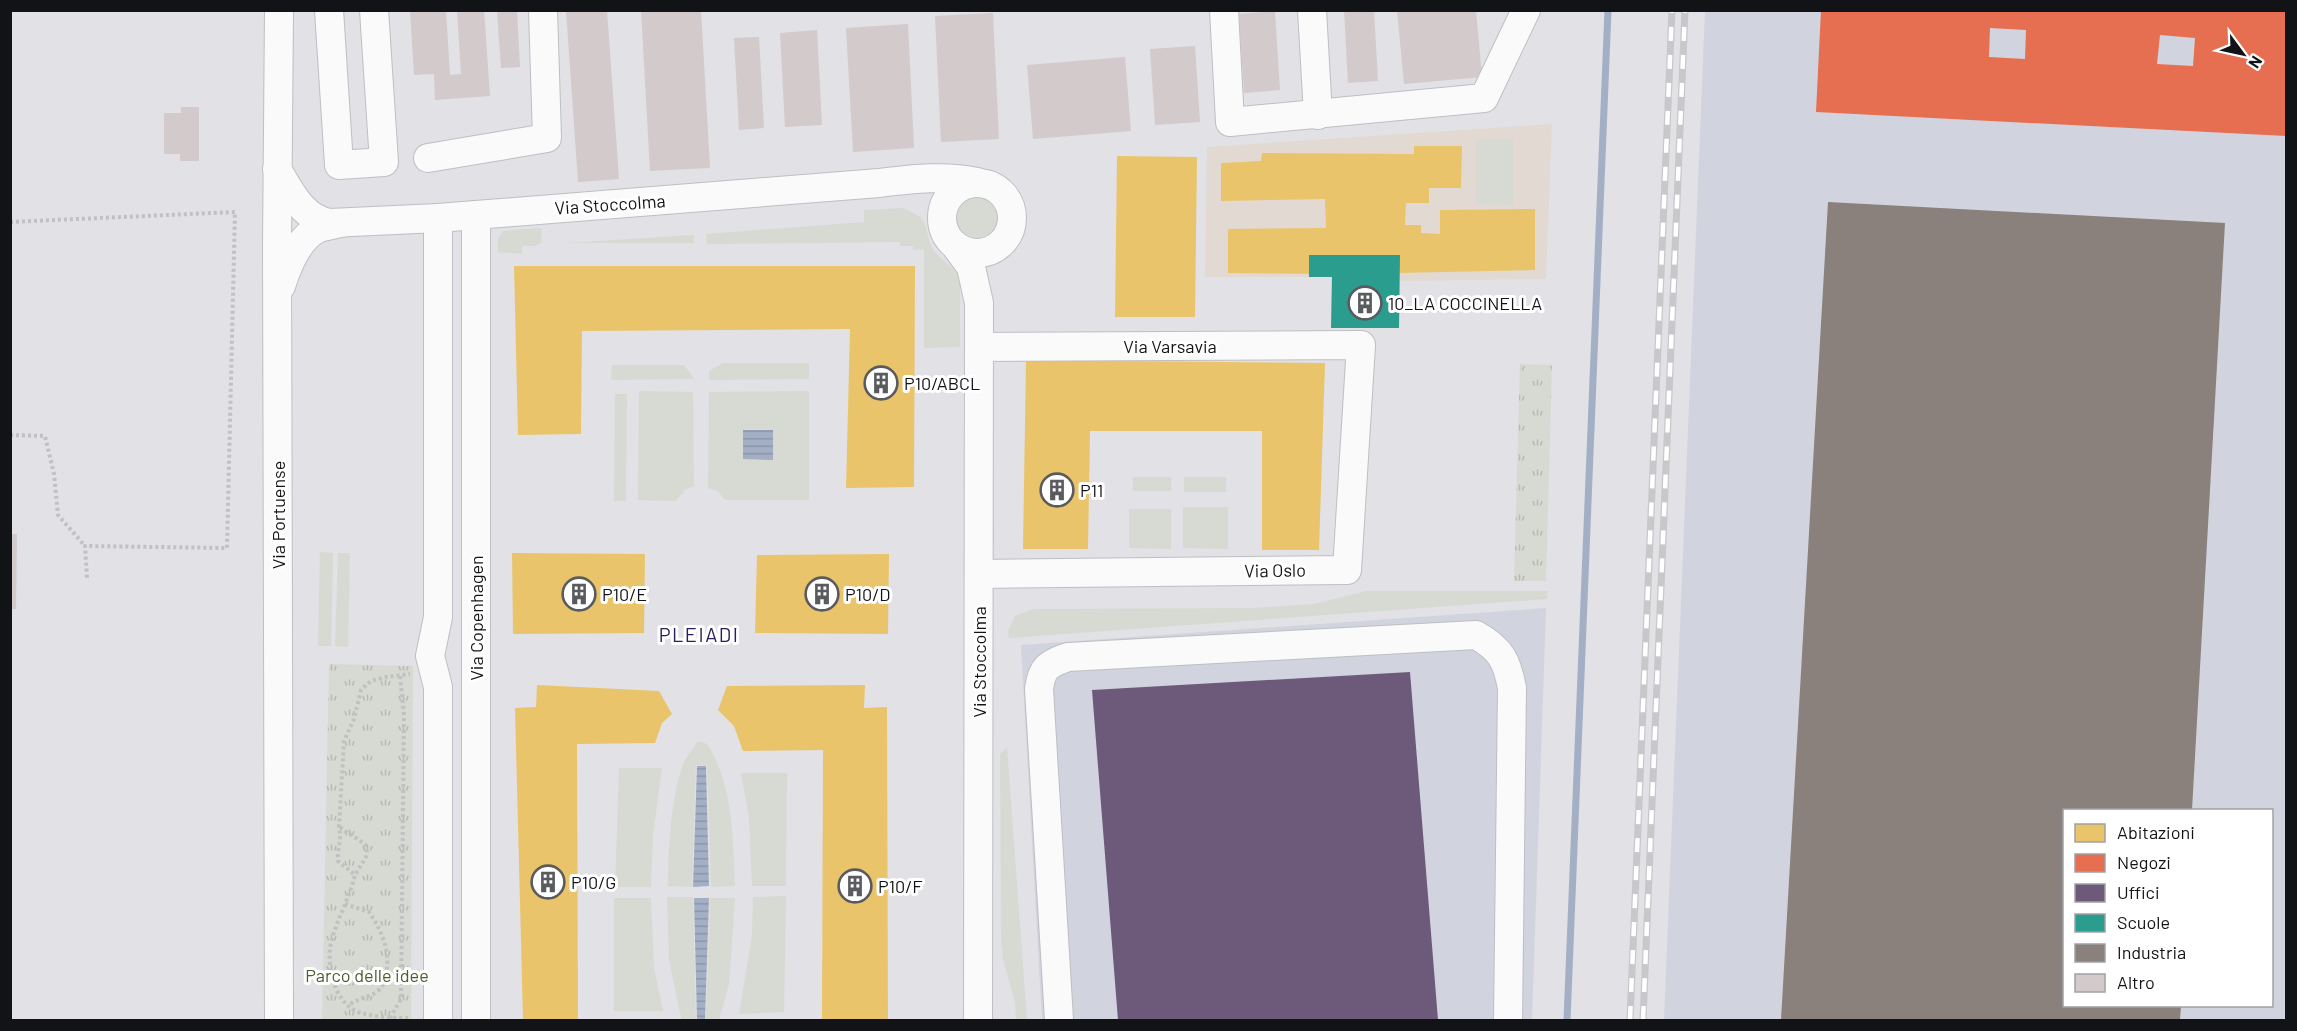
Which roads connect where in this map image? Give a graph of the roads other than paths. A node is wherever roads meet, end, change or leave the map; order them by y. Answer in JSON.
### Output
{"nodes":[{"id":1,"x":279,"y":10,"type":"edge"},
{"id":2,"x":329,"y":10,"type":"edge"},
{"id":3,"x":374,"y":10,"type":"edge"},
{"id":4,"x":543,"y":10,"type":"edge"},
{"id":5,"x":1224,"y":10,"type":"edge"},
{"id":6,"x":1312,"y":10,"type":"edge"},
{"id":7,"x":1526,"y":10,"type":"edge"},
{"id":8,"x":1318,"y":115,"type":"junction"},
{"id":9,"x":428,"y":158,"type":"dead end"},
{"id":10,"x":277,"y":169,"type":"junction"},
{"id":11,"x":977,"y":182,"type":"junction"},
{"id":12,"x":879,"y":183,"type":"junction"},
{"id":13,"x":476,"y":215,"type":"junction"},
{"id":14,"x":438,"y":218,"type":"junction"},
{"id":15,"x":341,"y":223,"type":"junction"},
{"id":16,"x":950,"y":238,"type":"junction"},
{"id":17,"x":995,"y":248,"type":"junction"},
{"id":18,"x":277,"y":300,"type":"junction"},
{"id":19,"x":979,"y":303,"type":"junction"},
{"id":20,"x":1361,"y":345,"type":"joint"},
{"id":21,"x":979,"y":347,"type":"junction"},
{"id":22,"x":979,"y":574,"type":"junction"},
{"id":23,"x":435,"y":638,"type":"junction"},
{"id":24,"x":476,"y":644,"type":"junction"},
{"id":25,"x":422,"y":671,"type":"junction"},
{"id":26,"x":476,"y":672,"type":"junction"},
{"id":27,"x":978,"y":967,"type":"junction"},
{"id":28,"x":279,"y":1020,"type":"edge"},
{"id":29,"x":438,"y":1020,"type":"edge"},
{"id":30,"x":476,"y":1020,"type":"edge"},
{"id":31,"x":978,"y":1020,"type":"edge"},
{"id":32,"x":998,"y":1020,"type":"edge"},
{"id":33,"x":1059,"y":1020,"type":"edge"},
{"id":34,"x":1508,"y":1020,"type":"edge"}],
"edges":[{"from":1,"to":10,"type":"street","name":"Via Portuense"},
{"from":2,"to":3,"type":"street"},
{"from":4,"to":9,"type":"street"},
{"from":5,"to":8,"type":"street"},
{"from":6,"to":8,"type":"street"},
{"from":7,"to":8,"type":"street"},
{"from":10,"to":15,"type":"street","name":"Via Stoccolma"},
{"from":10,"to":18,"type":"street","name":"Via Portuense"},
{"from":11,"to":12,"type":"street","name":"Via Stoccolma"},
{"from":11,"to":16,"type":"street"},
{"from":11,"to":17,"type":"street"},
{"from":12,"to":13,"type":"street","name":"Via Stoccolma"},
{"from":12,"to":16,"type":"street","name":"Via Stoccolma"},
{"from":13,"to":14,"type":"street","name":"Via Stoccolma"},
{"from":13,"to":24,"type":"street","name":"Via Copenhagen"},
{"from":14,"to":15,"type":"street","name":"Via Stoccolma"},
{"from":14,"to":23,"type":"street","name":"Via Copenhagen"},
{"from":15,"to":18,"type":"street","name":"Via Stoccolma"},
{"from":16,"to":17,"type":"street"},
{"from":16,"to":19,"type":"street","name":"Via Stoccolma"},
{"from":17,"to":19,"type":"street","name":"Via Stoccolma"},
{"from":18,"to":28,"type":"street","name":"Via Portuense"},
{"from":19,"to":21,"type":"street","name":"Via Stoccolma"},
{"from":20,"to":21,"type":"street","name":"Via Varsavia"},
{"from":20,"to":22,"type":"street","name":"Via Oslo"},
{"from":21,"to":22,"type":"street","name":"Via Stoccolma"},
{"from":22,"to":27,"type":"street","name":"Via Stoccolma"},
{"from":23,"to":24,"type":"street"},
{"from":23,"to":25,"type":"street","name":"Via Copenhagen"},
{"from":24,"to":26,"type":"street","name":"Via Copenhagen"},
{"from":25,"to":26,"type":"street"},
{"from":25,"to":29,"type":"street","name":"Via Copenhagen"},
{"from":26,"to":30,"type":"street","name":"Via Copenhagen"},
{"from":27,"to":31,"type":"street","name":"Via Stoccolma"},
{"from":27,"to":32,"type":"street"},
{"from":33,"to":34,"type":"street"}]}
